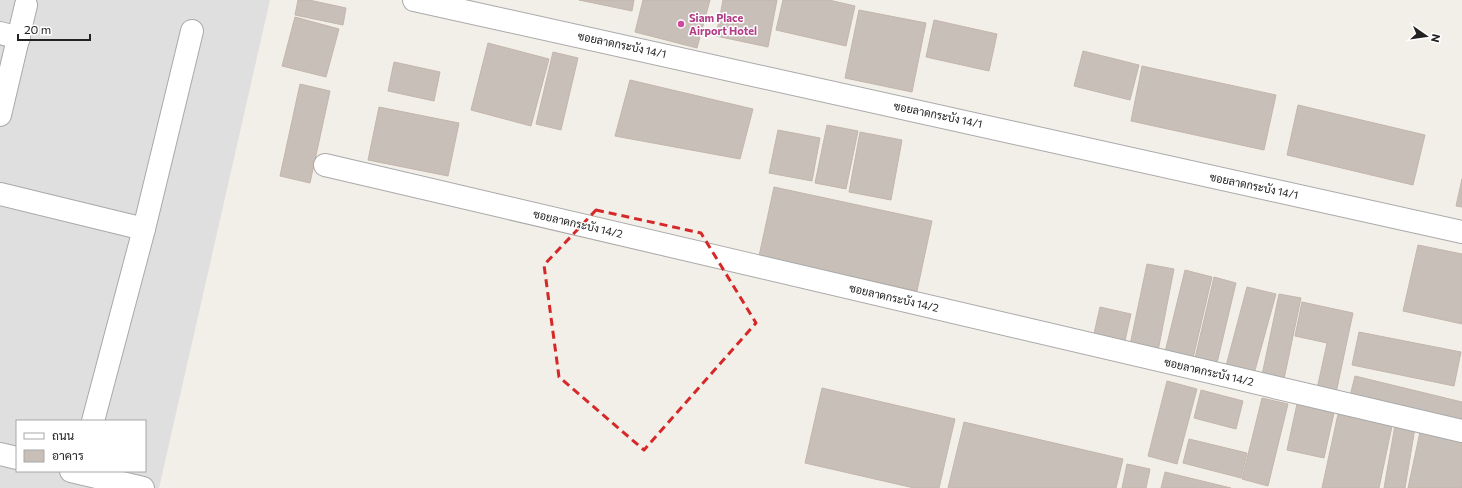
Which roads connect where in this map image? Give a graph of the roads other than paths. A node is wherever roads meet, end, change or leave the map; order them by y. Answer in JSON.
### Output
{"nodes":[{"id":1,"x":414,"y":0,"type":"edge"},
{"id":2,"x":26,"y":5,"type":"dead end"},
{"id":3,"x":479,"y":7,"type":"edge"},
{"id":4,"x":192,"y":31,"type":"dead end"},
{"id":5,"x":10,"y":35,"type":"edge"},
{"id":6,"x":0,"y":115,"type":"edge"},
{"id":7,"x":325,"y":165,"type":"dead end"},
{"id":8,"x":0,"y":194,"type":"edge"},
{"id":9,"x":144,"y":229,"type":"junction"},
{"id":10,"x":1462,"y":232,"type":"edge"},
{"id":11,"x":93,"y":420,"type":"edge"},
{"id":12,"x":1462,"y":431,"type":"edge"},
{"id":13,"x":0,"y":454,"type":"edge"},
{"id":14,"x":16,"y":458,"type":"edge"},
{"id":15,"x":77,"y":476,"type":"edge"},
{"id":16,"x":143,"y":488,"type":"edge"}],
"edges":[{"from":1,"to":3,"type":"street","name":"ซอยลาดกระบัง 14/1"},
{"from":2,"to":5,"type":"street"},
{"from":3,"to":10,"type":"street","name":"ซอยลาดกระบัง 14/1"},
{"from":4,"to":9,"type":"street"},
{"from":5,"to":6,"type":"street"},
{"from":7,"to":12,"type":"street","name":"ซอยลาดกระบัง 14/2"},
{"from":8,"to":9,"type":"street"},
{"from":9,"to":11,"type":"street"},
{"from":13,"to":14,"type":"street"},
{"from":15,"to":16,"type":"street"}]}
